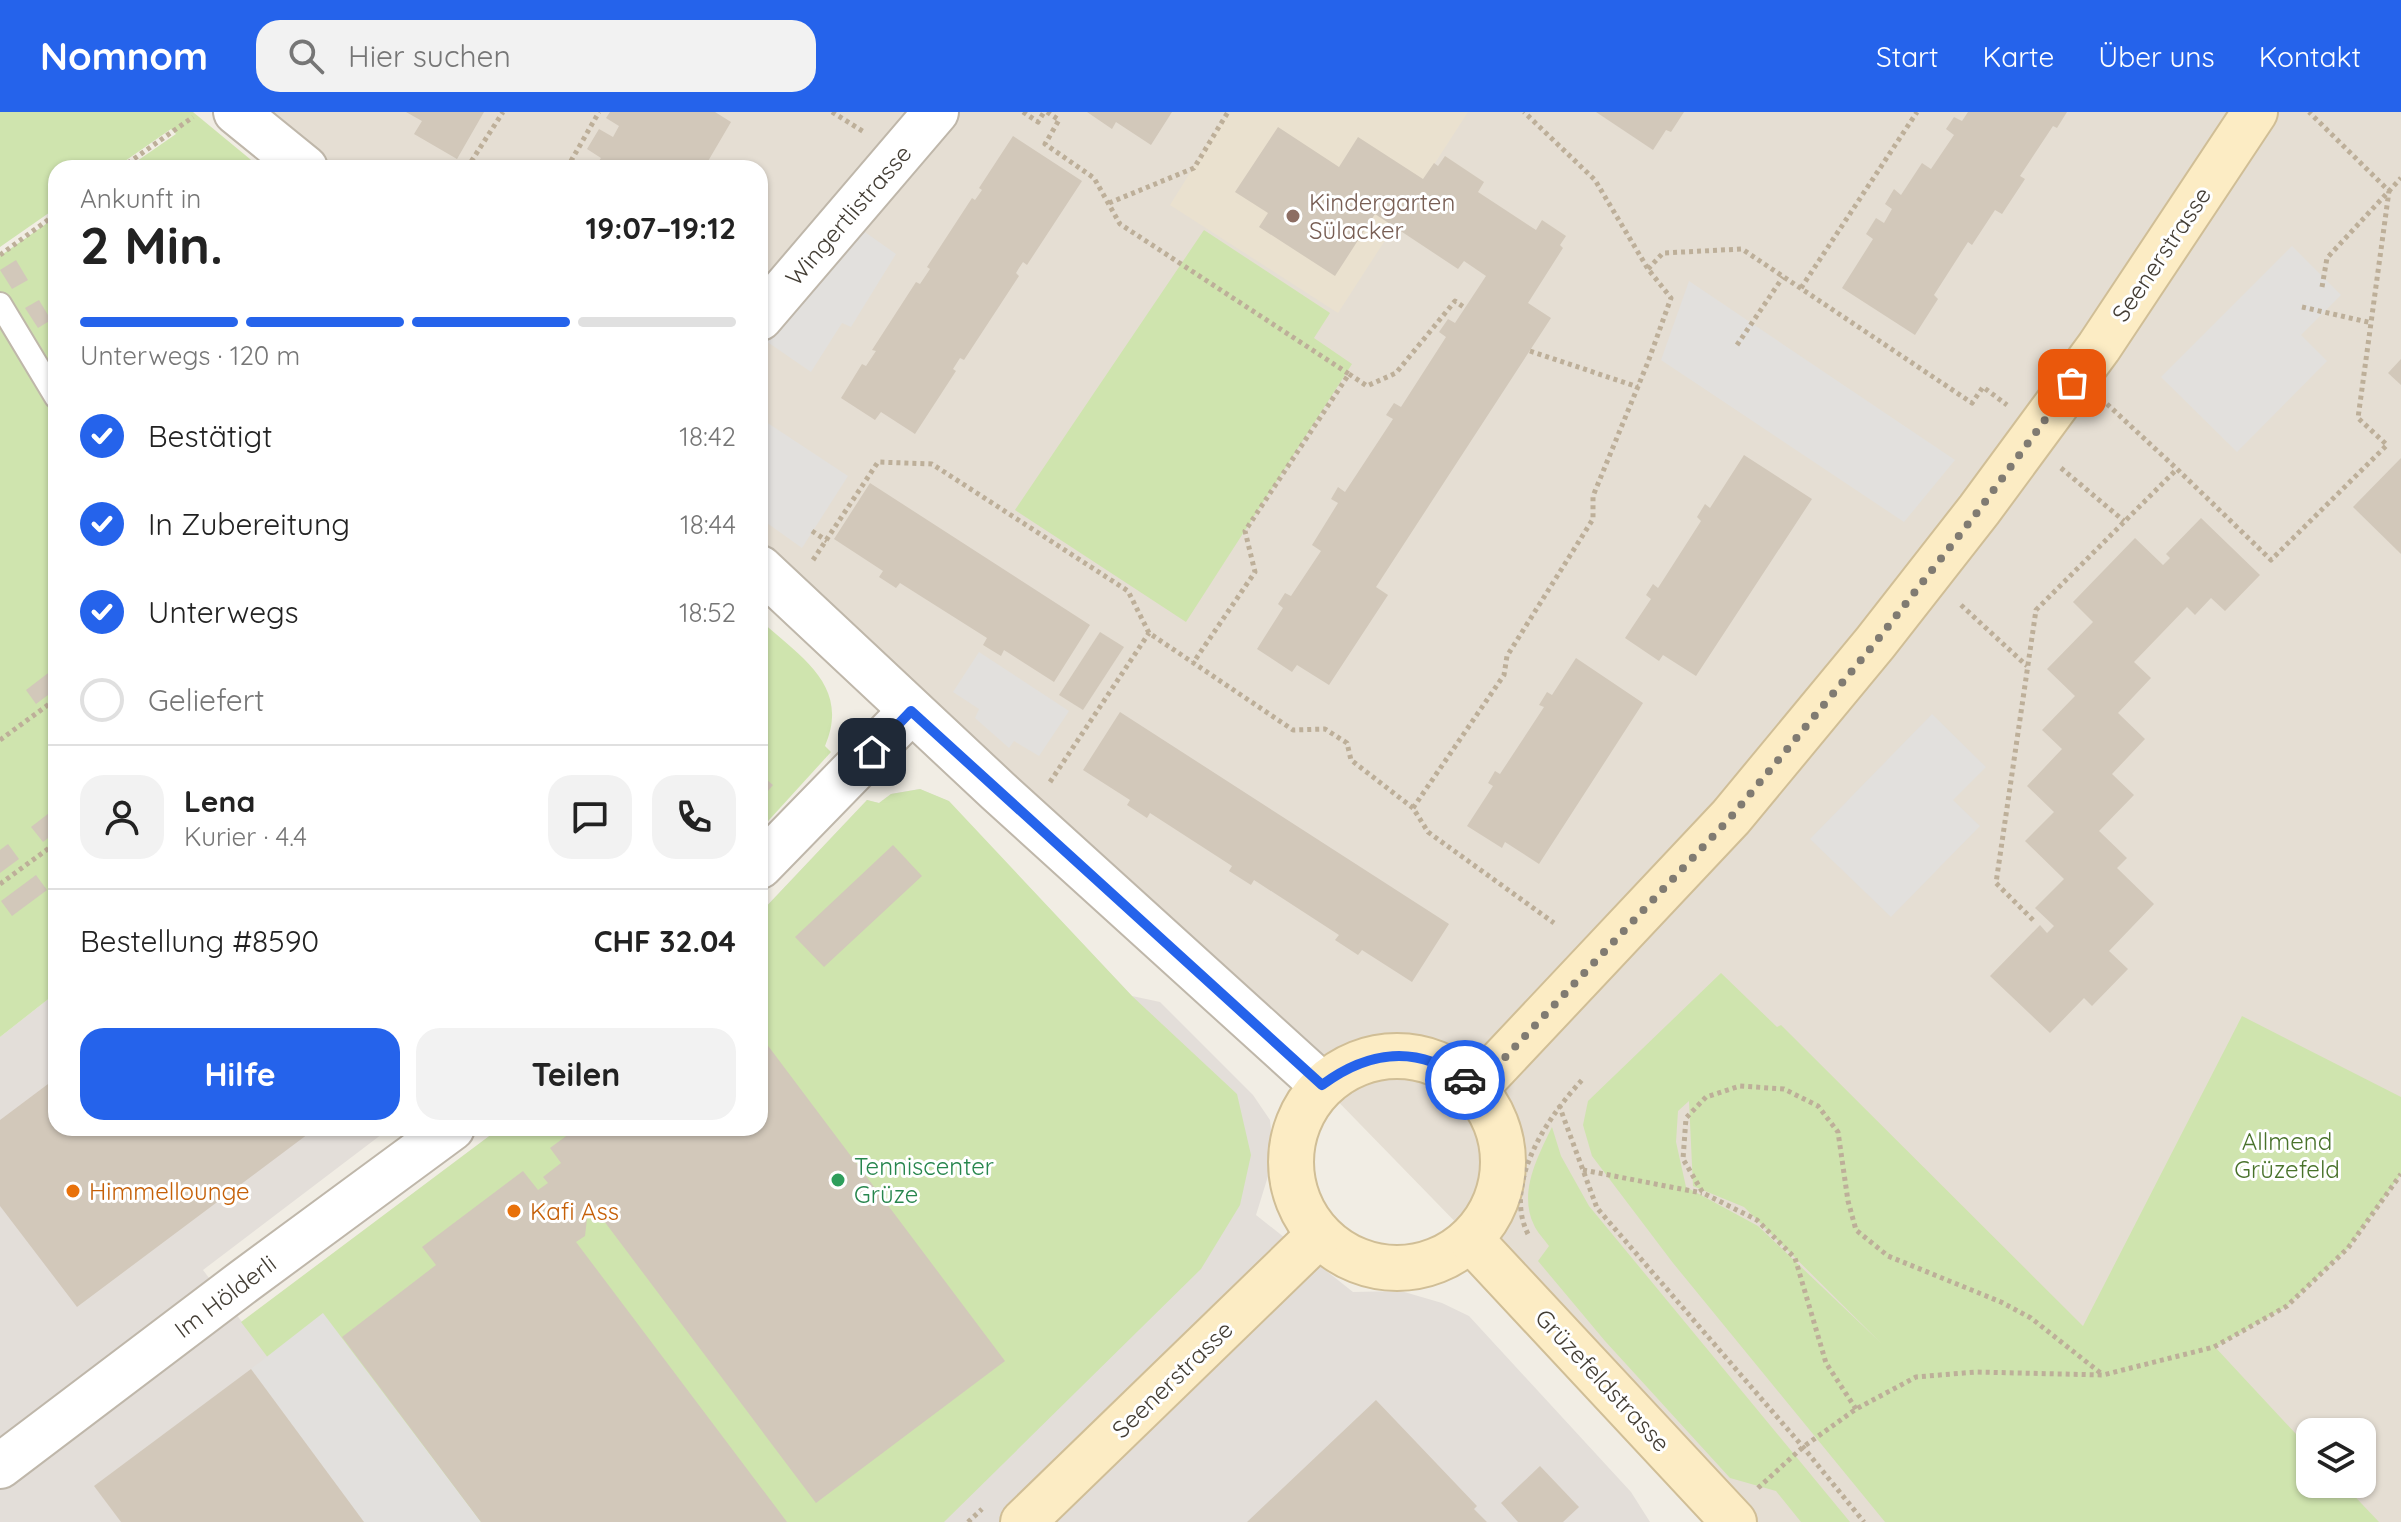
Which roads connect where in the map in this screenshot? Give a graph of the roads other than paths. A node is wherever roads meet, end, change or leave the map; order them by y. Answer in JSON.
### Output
{"nodes":[{"id":1,"x":236,"y":112,"type":"edge"},
{"id":2,"x":936,"y":112,"type":"edge"},
{"id":3,"x":2255,"y":112,"type":"edge"},
{"id":4,"x":295,"y":160,"type":"edge"},
{"id":5,"x":0,"y":304,"type":"edge"},
{"id":6,"x":768,"y":309,"type":"edge"},
{"id":7,"x":48,"y":384,"type":"edge"},
{"id":8,"x":768,"y":576,"type":"edge"},
{"id":9,"x":911,"y":711,"type":"junction"},
{"id":10,"x":768,"y":858,"type":"edge"},
{"id":11,"x":1322,"y":1085,"type":"junction"},
{"id":12,"x":1475,"y":1089,"type":"junction"},
{"id":13,"x":441,"y":1136,"type":"edge"},
{"id":14,"x":1319,"y":1235,"type":"junction"},
{"id":15,"x":1471,"y":1240,"type":"junction"},
{"id":16,"x":0,"y":1466,"type":"edge"},
{"id":17,"x":1731,"y":1519,"type":"edge"},
{"id":18,"x":1023,"y":1522,"type":"edge"}],
"edges":[{"from":1,"to":4,"type":"street"},
{"from":2,"to":6,"type":"street","name":"Wingertlistrasse"},
{"from":3,"to":12,"type":"main road","name":"Seenerstrasse"},
{"from":5,"to":7,"type":"lane"},
{"from":8,"to":9,"type":"street"},
{"from":9,"to":10,"type":"street"},
{"from":9,"to":11,"type":"street"},
{"from":11,"to":12,"type":"main road"},
{"from":11,"to":14,"type":"main road"},
{"from":12,"to":15,"type":"main road"},
{"from":13,"to":16,"type":"street","name":"Im Hölderli"},
{"from":14,"to":15,"type":"main road"},
{"from":14,"to":18,"type":"main road","name":"Seenerstrasse"},
{"from":15,"to":17,"type":"main road","name":"Grüzefeldstrasse"}]}
